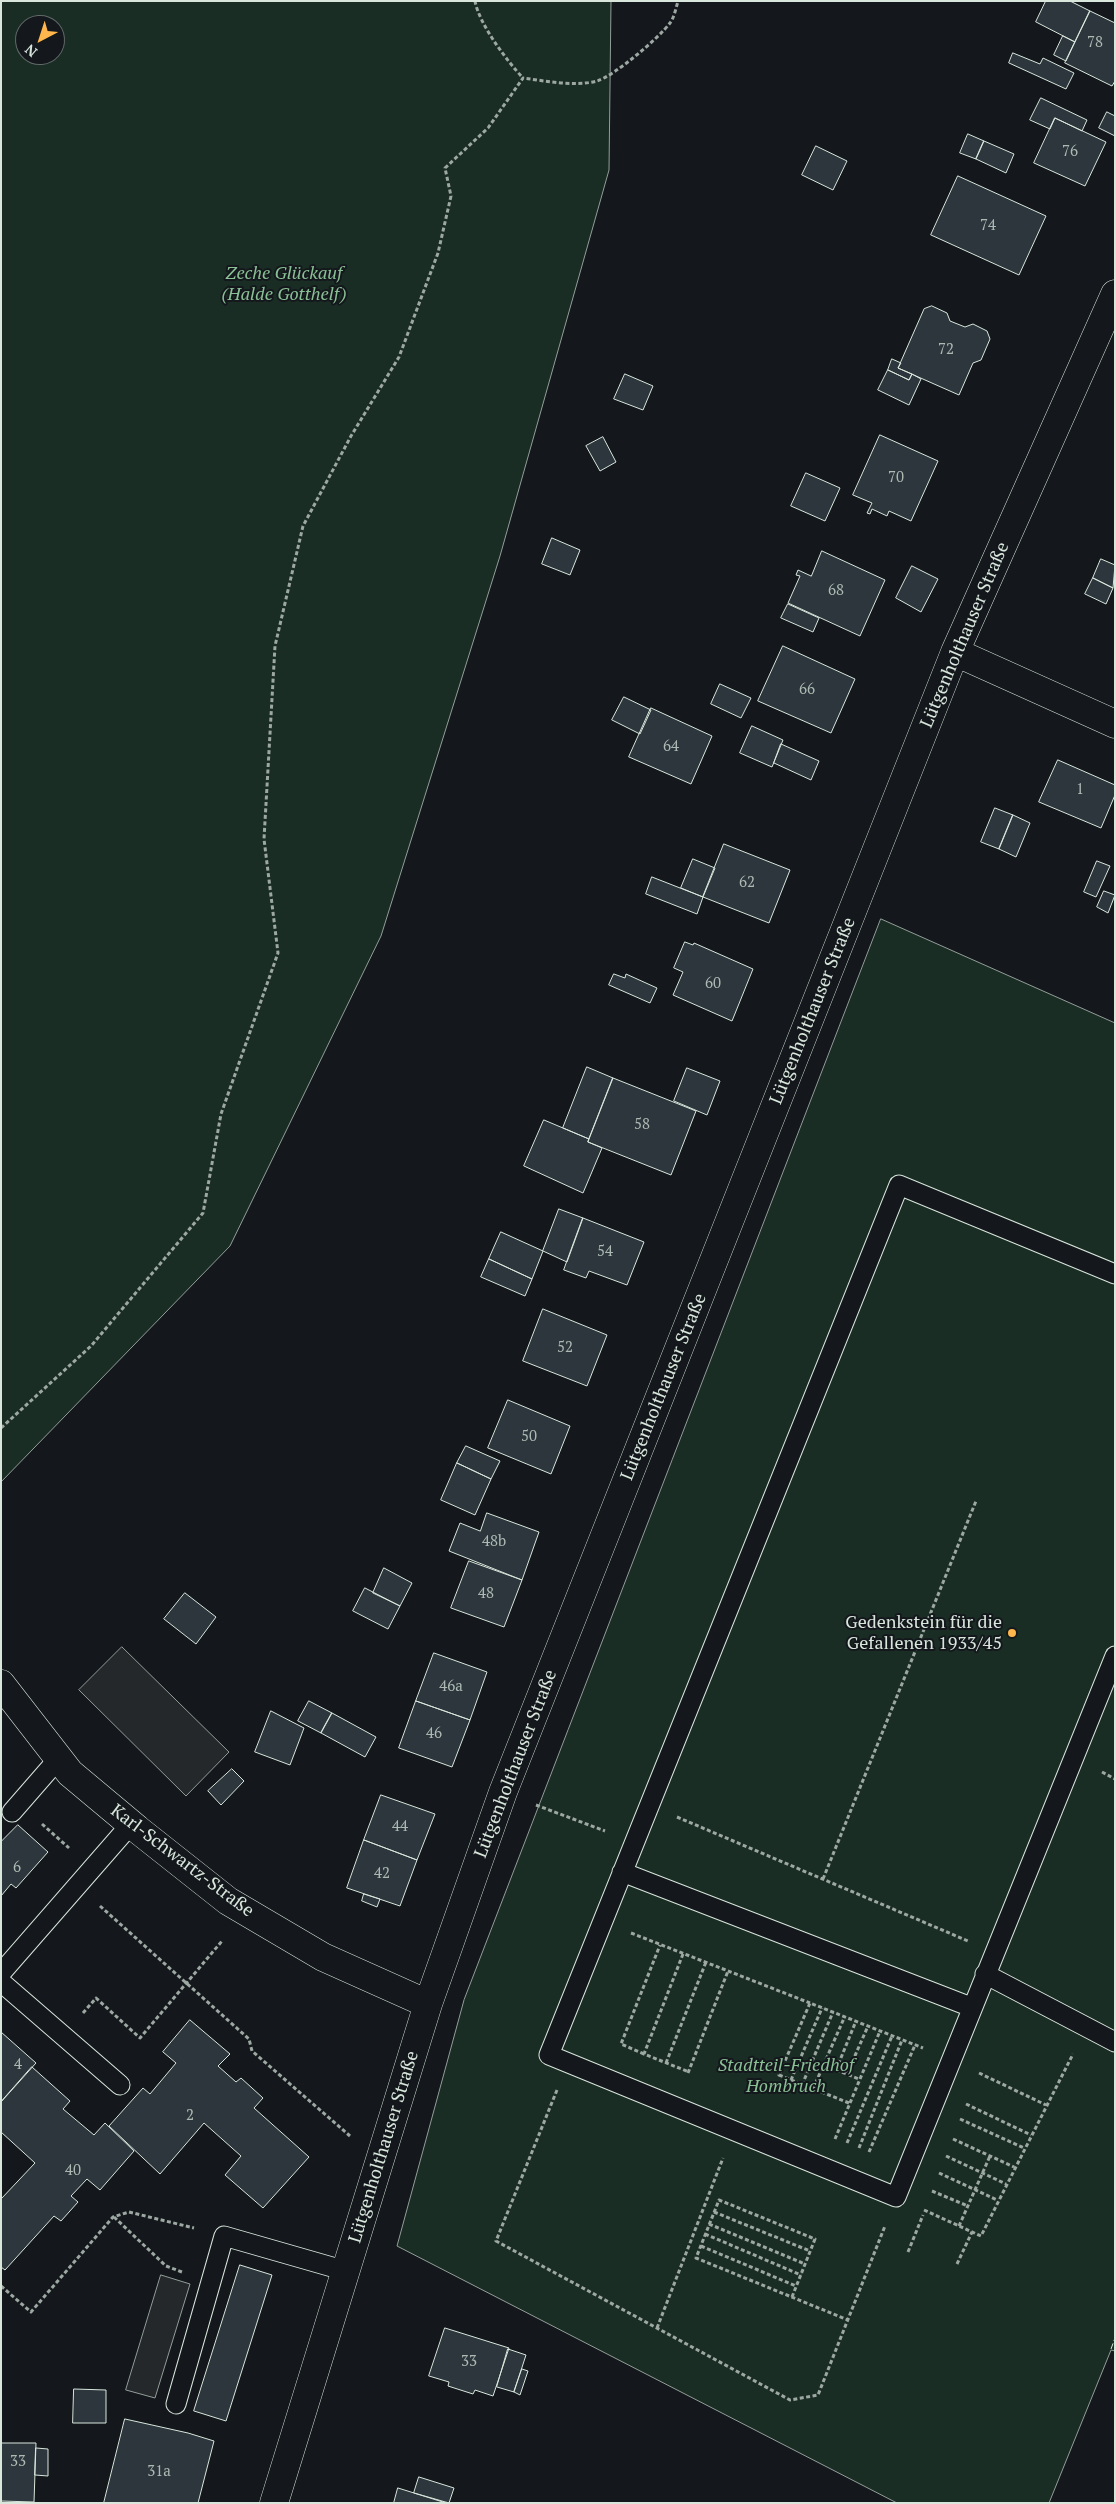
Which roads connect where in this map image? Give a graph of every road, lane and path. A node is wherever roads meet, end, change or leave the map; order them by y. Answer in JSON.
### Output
{"nodes":[{"id":1,"x":474,"y":1,"type":"edge"},
{"id":2,"x":678,"y":1,"type":"edge"},
{"id":3,"x":523,"y":78,"type":"junction"},
{"id":4,"x":1115,"y":294,"type":"edge"},
{"id":5,"x":955,"y":652,"type":"junction"},
{"id":6,"x":1115,"y":724,"type":"edge"},
{"id":7,"x":1115,"y":1274,"type":"edge"},
{"id":8,"x":1,"y":1428,"type":"edge"},
{"id":9,"x":976,"y":1501,"type":"dead end"},
{"id":10,"x":1115,"y":1656,"type":"edge"},
{"id":11,"x":1,"y":1684,"type":"edge"},
{"id":12,"x":58,"y":1758,"type":"junction"},
{"id":13,"x":531,"y":1803,"type":"dead end"},
{"id":14,"x":648,"y":1804,"type":"junction"},
{"id":15,"x":15,"y":1808,"type":"joint"},
{"id":16,"x":130,"y":1824,"type":"junction"},
{"id":17,"x":634,"y":1842,"type":"junction"},
{"id":18,"x":92,"y":1868,"type":"junction"},
{"id":19,"x":622,"y":1872,"type":"junction"},
{"id":20,"x":823,"y":1880,"type":"junction"},
{"id":21,"x":77,"y":1886,"type":"junction"},
{"id":22,"x":602,"y":1922,"type":"junction"},
{"id":23,"x":222,"y":1941,"type":"dead end"},
{"id":24,"x":660,"y":1945,"type":"junction"},
{"id":25,"x":994,"y":1953,"type":"junction"},
{"id":26,"x":684,"y":1954,"type":"junction"},
{"id":27,"x":706,"y":1962,"type":"junction"},
{"id":28,"x":728,"y":1971,"type":"junction"},
{"id":29,"x":1,"y":1973,"type":"edge"},
{"id":30,"x":985,"y":1974,"type":"junction"},
{"id":31,"x":1,"y":1982,"type":"edge"},
{"id":32,"x":186,"y":1983,"type":"junction"},
{"id":33,"x":810,"y":2003,"type":"junction"},
{"id":34,"x":428,"y":2004,"type":"junction"},
{"id":35,"x":971,"y":2007,"type":"junction"},
{"id":36,"x":822,"y":2008,"type":"junction"},
{"id":37,"x":833,"y":2012,"type":"junction"},
{"id":38,"x":845,"y":2016,"type":"junction"},
{"id":39,"x":856,"y":2022,"type":"junction"},
{"id":40,"x":868,"y":2026,"type":"junction"},
{"id":41,"x":1087,"y":2027,"type":"junction"},
{"id":42,"x":880,"y":2031,"type":"junction"},
{"id":43,"x":64,"y":2036,"type":"junction"},
{"id":44,"x":892,"y":2036,"type":"junction"},
{"id":45,"x":902,"y":2040,"type":"junction"},
{"id":46,"x":1115,"y":2042,"type":"edge"},
{"id":47,"x":915,"y":2045,"type":"junction"},
{"id":48,"x":644,"y":2054,"type":"junction"},
{"id":49,"x":951,"y":2059,"type":"junction"},
{"id":50,"x":568,"y":2062,"type":"junction"},
{"id":51,"x":666,"y":2062,"type":"junction"},
{"id":52,"x":824,"y":2065,"type":"junction"},
{"id":53,"x":836,"y":2070,"type":"junction"},
{"id":54,"x":688,"y":2072,"type":"junction"},
{"id":55,"x":847,"y":2074,"type":"junction"},
{"id":56,"x":859,"y":2079,"type":"junction"},
{"id":57,"x":792,"y":2080,"type":"junction"},
{"id":58,"x":120,"y":2084,"type":"dead end"},
{"id":59,"x":802,"y":2085,"type":"junction"},
{"id":60,"x":813,"y":2089,"type":"junction"},
{"id":61,"x":935,"y":2099,"type":"junction"},
{"id":62,"x":849,"y":2103,"type":"junction"},
{"id":63,"x":1046,"y":2105,"type":"junction"},
{"id":64,"x":675,"y":2106,"type":"junction"},
{"id":65,"x":734,"y":2130,"type":"junction"},
{"id":66,"x":921,"y":2134,"type":"junction"},
{"id":67,"x":1031,"y":2135,"type":"junction"},
{"id":68,"x":352,"y":2138,"type":"dead end"},
{"id":69,"x":846,"y":2143,"type":"junction"},
{"id":70,"x":859,"y":2148,"type":"junction"},
{"id":71,"x":1024,"y":2148,"type":"junction"},
{"id":72,"x":990,"y":2156,"type":"junction"},
{"id":73,"x":911,"y":2160,"type":"junction"},
{"id":74,"x":1014,"y":2167,"type":"junction"},
{"id":75,"x":982,"y":2173,"type":"junction"},
{"id":76,"x":904,"y":2179,"type":"junction"},
{"id":77,"x":1006,"y":2184,"type":"junction"},
{"id":78,"x":975,"y":2190,"type":"junction"},
{"id":79,"x":896,"y":2198,"type":"junction"},
{"id":80,"x":997,"y":2200,"type":"junction"},
{"id":81,"x":968,"y":2206,"type":"junction"},
{"id":82,"x":925,"y":2210,"type":"junction"},
{"id":83,"x":714,"y":2212,"type":"junction"},
{"id":84,"x":113,"y":2217,"type":"junction"},
{"id":85,"x":710,"y":2224,"type":"junction"},
{"id":86,"x":959,"y":2226,"type":"junction"},
{"id":87,"x":972,"y":2232,"type":"junction"},
{"id":88,"x":706,"y":2234,"type":"junction"},
{"id":89,"x":224,"y":2236,"type":"junction"},
{"id":90,"x":700,"y":2246,"type":"junction"},
{"id":91,"x":810,"y":2251,"type":"junction"},
{"id":92,"x":908,"y":2252,"type":"dead end"},
{"id":93,"x":805,"y":2264,"type":"junction"},
{"id":94,"x":957,"y":2264,"type":"dead end"},
{"id":95,"x":346,"y":2271,"type":"junction"},
{"id":96,"x":801,"y":2275,"type":"junction"},
{"id":97,"x":211,"y":2282,"type":"junction"},
{"id":98,"x":1,"y":2286,"type":"edge"},
{"id":99,"x":796,"y":2286,"type":"junction"},
{"id":100,"x":792,"y":2297,"type":"junction"},
{"id":101,"x":848,"y":2320,"type":"junction"},
{"id":102,"x":657,"y":2328,"type":"junction"},
{"id":103,"x":176,"y":2404,"type":"dead end"},
{"id":104,"x":274,"y":2503,"type":"edge"}],
"edges":[{"from":1,"to":3,"type":"path"},
{"from":2,"to":3,"type":"path"},
{"from":3,"to":8,"type":"path"},
{"from":4,"to":5,"type":"street","name":"Lütgenholthauser Straße"},
{"from":5,"to":6,"type":"street"},
{"from":5,"to":34,"type":"street","name":"Lütgenholthauser Straße"},
{"from":7,"to":14,"type":"lane"},
{"from":9,"to":20,"type":"path"},
{"from":10,"to":25,"type":"lane"},
{"from":11,"to":12,"type":"street","name":"Karl-Schwartz-Straße"},
{"from":12,"to":15,"type":"lane"},
{"from":12,"to":16,"type":"street","name":"Karl-Schwartz-Straße"},
{"from":13,"to":17,"type":"path"},
{"from":14,"to":17,"type":"lane"},
{"from":14,"to":20,"type":"path"},
{"from":15,"to":18,"type":"path"},
{"from":16,"to":18,"type":"lane"},
{"from":16,"to":34,"type":"street","name":"Karl-Schwartz-Straße"},
{"from":17,"to":19,"type":"lane"},
{"from":18,"to":21,"type":"lane"},
{"from":19,"to":22,"type":"lane"},
{"from":19,"to":35,"type":"lane"},
{"from":20,"to":25,"type":"path"},
{"from":21,"to":29,"type":"lane"},
{"from":21,"to":32,"type":"path"},
{"from":22,"to":24,"type":"path"},
{"from":22,"to":50,"type":"lane"},
{"from":23,"to":32,"type":"path"},
{"from":24,"to":26,"type":"path"},
{"from":24,"to":48,"type":"path"},
{"from":25,"to":30,"type":"lane"},
{"from":26,"to":27,"type":"path"},
{"from":26,"to":48,"type":"path"},
{"from":27,"to":28,"type":"path"},
{"from":27,"to":51,"type":"path"},
{"from":28,"to":33,"type":"path"},
{"from":28,"to":54,"type":"path"},
{"from":30,"to":35,"type":"lane"},
{"from":30,"to":41,"type":"lane"},
{"from":31,"to":43,"type":"lane"},
{"from":32,"to":43,"type":"path"},
{"from":32,"to":68,"type":"path"},
{"from":33,"to":36,"type":"path"},
{"from":33,"to":57,"type":"path"},
{"from":34,"to":95,"type":"street","name":"Lütgenholthauser Straße"},
{"from":35,"to":49,"type":"lane"},
{"from":36,"to":37,"type":"path"},
{"from":36,"to":57,"type":"path"},
{"from":37,"to":38,"type":"path"},
{"from":37,"to":59,"type":"path"},
{"from":38,"to":39,"type":"path"},
{"from":38,"to":52,"type":"path"},
{"from":39,"to":40,"type":"path"},
{"from":39,"to":53,"type":"path"},
{"from":40,"to":42,"type":"path"},
{"from":40,"to":55,"type":"path"},
{"from":41,"to":46,"type":"lane"},
{"from":41,"to":63,"type":"path"},
{"from":42,"to":44,"type":"path"},
{"from":42,"to":56,"type":"path"},
{"from":43,"to":58,"type":"lane"},
{"from":44,"to":45,"type":"path"},
{"from":44,"to":69,"type":"path"},
{"from":45,"to":47,"type":"path"},
{"from":45,"to":70,"type":"path"},
{"from":47,"to":49,"type":"path"},
{"from":47,"to":70,"type":"path"},
{"from":48,"to":51,"type":"path"},
{"from":49,"to":61,"type":"lane"},
{"from":49,"to":63,"type":"path"},
{"from":50,"to":64,"type":"lane"},
{"from":50,"to":102,"type":"path"},
{"from":51,"to":54,"type":"path"},
{"from":52,"to":53,"type":"path"},
{"from":52,"to":60,"type":"path"},
{"from":53,"to":55,"type":"path"},
{"from":54,"to":64,"type":"path"},
{"from":55,"to":56,"type":"path"},
{"from":56,"to":62,"type":"path"},
{"from":57,"to":59,"type":"path"},
{"from":59,"to":60,"type":"path"},
{"from":60,"to":62,"type":"path"},
{"from":61,"to":66,"type":"lane"},
{"from":61,"to":67,"type":"path"},
{"from":61,"to":71,"type":"path"},
{"from":62,"to":69,"type":"path"},
{"from":63,"to":67,"type":"path"},
{"from":64,"to":65,"type":"lane"},
{"from":65,"to":79,"type":"lane"},
{"from":65,"to":102,"type":"path"},
{"from":66,"to":72,"type":"path"},
{"from":66,"to":73,"type":"lane"},
{"from":66,"to":75,"type":"path"},
{"from":67,"to":71,"type":"path"},
{"from":69,"to":70,"type":"path"},
{"from":71,"to":74,"type":"path"},
{"from":72,"to":74,"type":"path"},
{"from":72,"to":75,"type":"path"},
{"from":73,"to":76,"type":"lane"},
{"from":73,"to":78,"type":"path"},
{"from":74,"to":77,"type":"path"},
{"from":75,"to":77,"type":"path"},
{"from":75,"to":78,"type":"path"},
{"from":76,"to":79,"type":"lane"},
{"from":76,"to":81,"type":"path"},
{"from":77,"to":80,"type":"path"},
{"from":78,"to":80,"type":"path"},
{"from":78,"to":81,"type":"path"},
{"from":79,"to":82,"type":"path"},
{"from":79,"to":101,"type":"path"},
{"from":80,"to":87,"type":"path"},
{"from":81,"to":86,"type":"path"},
{"from":82,"to":86,"type":"path"},
{"from":82,"to":92,"type":"path"},
{"from":83,"to":85,"type":"path"},
{"from":83,"to":91,"type":"path"},
{"from":83,"to":91,"type":"path"},
{"from":84,"to":89,"type":"path"},
{"from":84,"to":97,"type":"path"},
{"from":84,"to":98,"type":"path"},
{"from":85,"to":88,"type":"path"},
{"from":85,"to":93,"type":"path"},
{"from":86,"to":87,"type":"path"},
{"from":87,"to":94,"type":"path"},
{"from":88,"to":90,"type":"path"},
{"from":88,"to":96,"type":"path"},
{"from":89,"to":95,"type":"lane"},
{"from":89,"to":97,"type":"lane"},
{"from":90,"to":99,"type":"path"},
{"from":90,"to":100,"type":"path"},
{"from":91,"to":93,"type":"path"},
{"from":93,"to":96,"type":"path"},
{"from":95,"to":104,"type":"street","name":"Lütgenholthauser Straße"},
{"from":96,"to":99,"type":"path"},
{"from":97,"to":103,"type":"lane"},
{"from":99,"to":100,"type":"path"},
{"from":100,"to":101,"type":"path"},
{"from":101,"to":102,"type":"path"}]}
